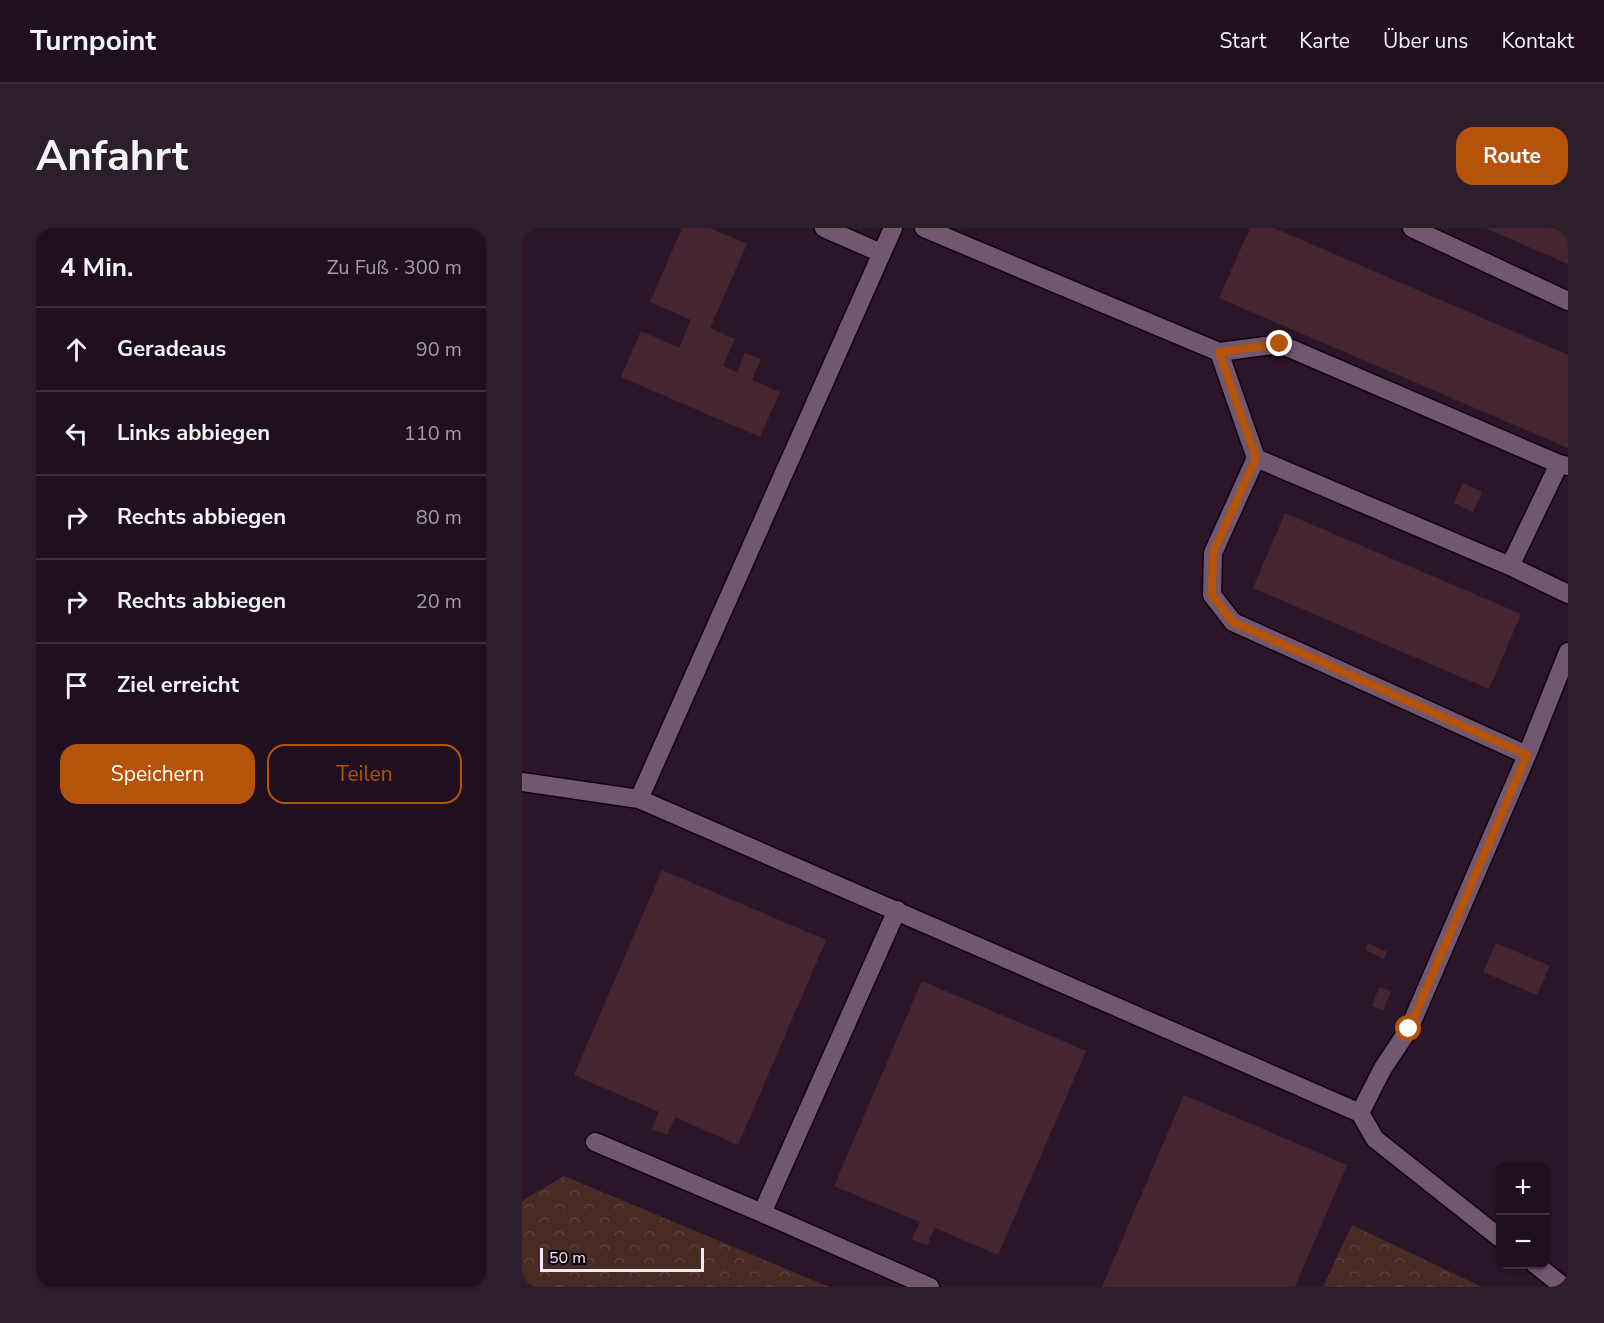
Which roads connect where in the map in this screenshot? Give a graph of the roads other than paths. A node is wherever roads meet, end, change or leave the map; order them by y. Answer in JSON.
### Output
{"nodes":[{"id":1,"x":824,"y":228,"type":"edge"},
{"id":2,"x":893,"y":228,"type":"edge"},
{"id":3,"x":924,"y":228,"type":"edge"},
{"id":4,"x":1412,"y":228,"type":"edge"},
{"id":5,"x":881,"y":253,"type":"junction"},
{"id":6,"x":1568,"y":301,"type":"edge"},
{"id":7,"x":1219,"y":352,"type":"junction"},
{"id":8,"x":1256,"y":458,"type":"junction"},
{"id":9,"x":1564,"y":465,"type":"edge"},
{"id":10,"x":1510,"y":566,"type":"junction"},
{"id":11,"x":1568,"y":594,"type":"edge"},
{"id":12,"x":1568,"y":652,"type":"edge"},
{"id":13,"x":1527,"y":755,"type":"junction"},
{"id":14,"x":522,"y":782,"type":"edge"},
{"id":15,"x":639,"y":799,"type":"junction"},
{"id":16,"x":897,"y":910,"type":"junction"},
{"id":17,"x":1360,"y":1113,"type":"junction"},
{"id":18,"x":595,"y":1142,"type":"dead end"},
{"id":19,"x":762,"y":1213,"type":"junction"},
{"id":20,"x":1496,"y":1235,"type":"edge"},
{"id":21,"x":1544,"y":1269,"type":"edge"},
{"id":22,"x":1563,"y":1280,"type":"edge"},
{"id":23,"x":930,"y":1287,"type":"edge"}],
"edges":[{"from":1,"to":5,"type":"street"},
{"from":2,"to":5,"type":"street"},
{"from":3,"to":7,"type":"street"},
{"from":4,"to":6,"type":"street"},
{"from":5,"to":15,"type":"street"},
{"from":7,"to":8,"type":"street"},
{"from":7,"to":9,"type":"street"},
{"from":8,"to":10,"type":"street"},
{"from":8,"to":13,"type":"street"},
{"from":9,"to":10,"type":"street"},
{"from":10,"to":11,"type":"street"},
{"from":12,"to":13,"type":"street"},
{"from":13,"to":17,"type":"street"},
{"from":14,"to":15,"type":"street"},
{"from":15,"to":16,"type":"street"},
{"from":16,"to":17,"type":"street"},
{"from":16,"to":19,"type":"street"},
{"from":17,"to":20,"type":"street"},
{"from":18,"to":19,"type":"street"},
{"from":19,"to":23,"type":"street"},
{"from":21,"to":22,"type":"street"}]}
